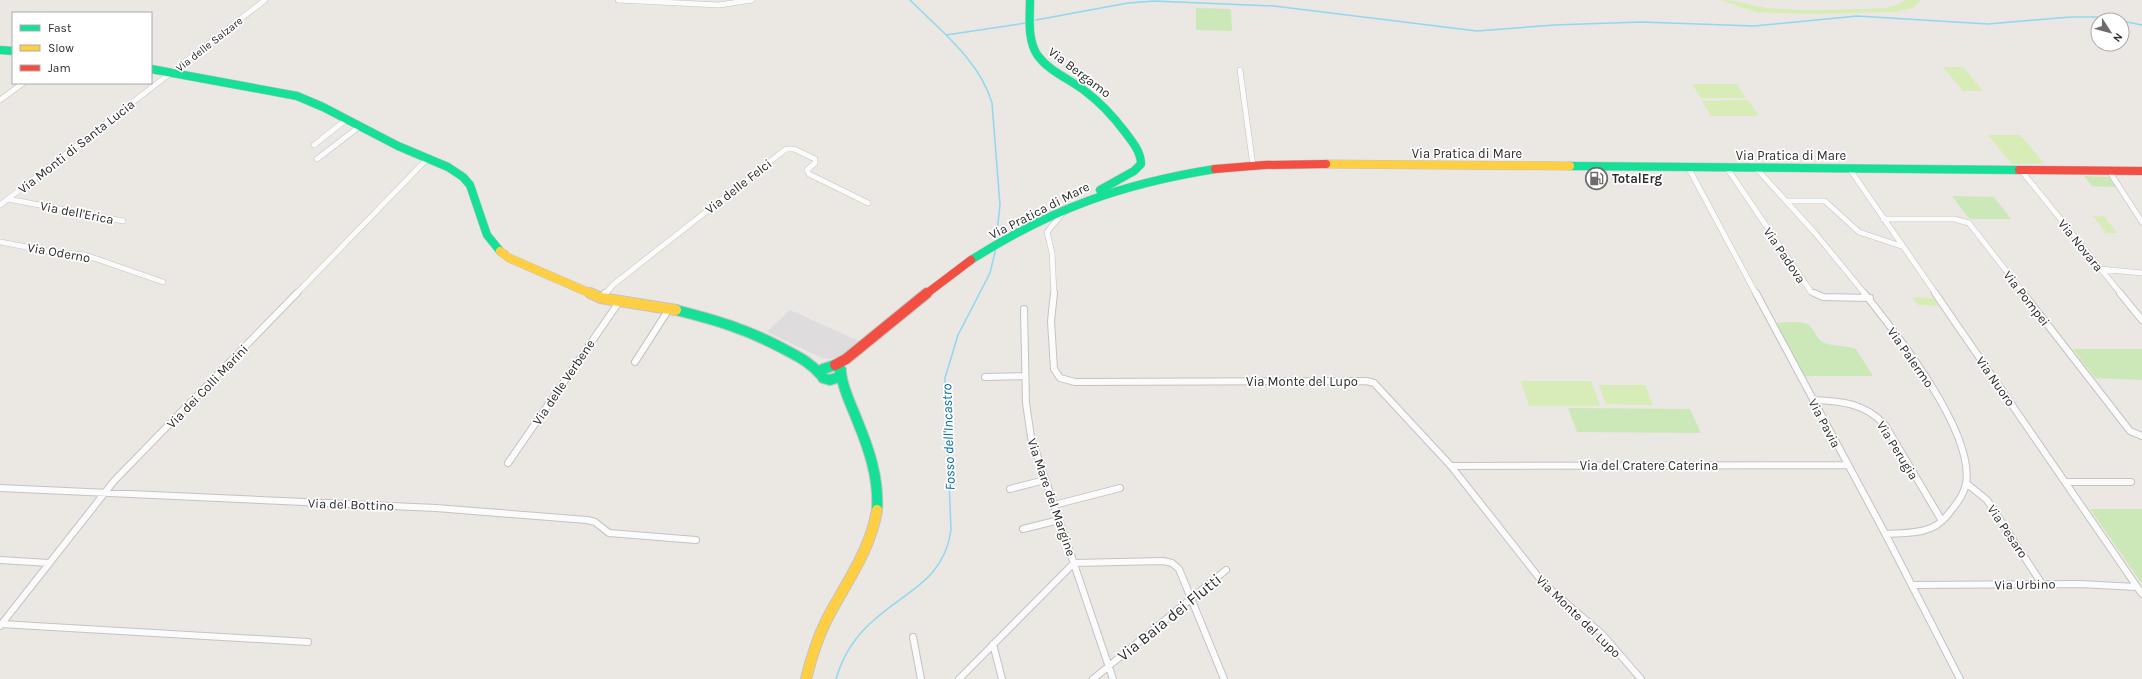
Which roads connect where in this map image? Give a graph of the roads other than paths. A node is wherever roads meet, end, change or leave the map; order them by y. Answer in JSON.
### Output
{"nodes":[{"id":1,"x":265,"y":0,"type":"edge"},
{"id":2,"x":618,"y":0,"type":"edge"},
{"id":3,"x":752,"y":0,"type":"edge"},
{"id":4,"x":1030,"y":0,"type":"edge"},
{"id":5,"x":0,"y":50,"type":"edge"},
{"id":6,"x":12,"y":51,"type":"edge"},
{"id":7,"x":152,"y":70,"type":"edge"},
{"id":8,"x":1240,"y":70,"type":"dead end"},
{"id":9,"x":171,"y":73,"type":"junction"},
{"id":10,"x":22,"y":84,"type":"edge"},
{"id":11,"x":0,"y":100,"type":"edge"},
{"id":12,"x":347,"y":119,"type":"junction"},
{"id":13,"x":360,"y":126,"type":"junction"},
{"id":14,"x":314,"y":145,"type":"dead end"},
{"id":15,"x":316,"y":159,"type":"dead end"},
{"id":16,"x":427,"y":159,"type":"junction"},
{"id":17,"x":1253,"y":166,"type":"junction"},
{"id":18,"x":1688,"y":167,"type":"junction"},
{"id":19,"x":1727,"y":168,"type":"junction"},
{"id":20,"x":1756,"y":168,"type":"junction"},
{"id":21,"x":1849,"y":168,"type":"junction"},
{"id":22,"x":2020,"y":169,"type":"junction"},
{"id":23,"x":2109,"y":171,"type":"junction"},
{"id":24,"x":2142,"y":171,"type":"edge"},
{"id":25,"x":8,"y":199,"type":"junction"},
{"id":26,"x":1786,"y":201,"type":"junction"},
{"id":27,"x":868,"y":203,"type":"dead end"},
{"id":28,"x":0,"y":205,"type":"edge"},
{"id":29,"x":1067,"y":208,"type":"junction"},
{"id":30,"x":1883,"y":219,"type":"junction"},
{"id":31,"x":123,"y":221,"type":"dead end"},
{"id":32,"x":2142,"y":222,"type":"edge"},
{"id":33,"x":0,"y":242,"type":"edge"},
{"id":34,"x":1901,"y":246,"type":"junction"},
{"id":35,"x":2100,"y":269,"type":"junction"},
{"id":36,"x":2142,"y":273,"type":"edge"},
{"id":37,"x":163,"y":282,"type":"dead end"},
{"id":38,"x":601,"y":298,"type":"junction"},
{"id":39,"x":1870,"y":298,"type":"junction"},
{"id":40,"x":619,"y":302,"type":"junction"},
{"id":41,"x":669,"y":309,"type":"junction"},
{"id":42,"x":1024,"y":309,"type":"dead end"},
{"id":43,"x":2142,"y":320,"type":"edge"},
{"id":44,"x":635,"y":362,"type":"dead end"},
{"id":45,"x":812,"y":364,"type":"junction"},
{"id":46,"x":836,"y":369,"type":"junction"},
{"id":47,"x":1025,"y":376,"type":"junction"},
{"id":48,"x":985,"y":377,"type":"dead end"},
{"id":49,"x":826,"y":378,"type":"junction"},
{"id":50,"x":843,"y":388,"type":"junction"},
{"id":51,"x":1813,"y":400,"type":"junction"},
{"id":52,"x":2142,"y":436,"type":"edge"},
{"id":53,"x":508,"y":463,"type":"dead end"},
{"id":54,"x":1847,"y":465,"type":"junction"},
{"id":55,"x":1451,"y":466,"type":"junction"},
{"id":56,"x":1045,"y":480,"type":"junction"},
{"id":57,"x":2067,"y":482,"type":"junction"},
{"id":58,"x":2131,"y":482,"type":"dead end"},
{"id":59,"x":1966,"y":483,"type":"junction"},
{"id":60,"x":0,"y":488,"type":"edge"},
{"id":61,"x":1120,"y":488,"type":"dead end"},
{"id":62,"x":1010,"y":489,"type":"dead end"},
{"id":63,"x":105,"y":492,"type":"junction"},
{"id":64,"x":1054,"y":505,"type":"junction"},
{"id":65,"x":1059,"y":520,"type":"junction"},
{"id":66,"x":1942,"y":521,"type":"junction"},
{"id":67,"x":1023,"y":528,"type":"dead end"},
{"id":68,"x":1886,"y":534,"type":"junction"},
{"id":69,"x":696,"y":540,"type":"dead end"},
{"id":70,"x":0,"y":560,"type":"edge"},
{"id":71,"x":1074,"y":562,"type":"junction"},
{"id":72,"x":49,"y":563,"type":"junction"},
{"id":73,"x":1226,"y":570,"type":"dead end"},
{"id":74,"x":2042,"y":584,"type":"junction"},
{"id":75,"x":1912,"y":585,"type":"junction"},
{"id":76,"x":2138,"y":587,"type":"junction"},
{"id":77,"x":2142,"y":594,"type":"edge"},
{"id":78,"x":1191,"y":600,"type":"junction"},
{"id":79,"x":0,"y":625,"type":"edge"},
{"id":80,"x":913,"y":637,"type":"dead end"},
{"id":81,"x":308,"y":642,"type":"dead end"},
{"id":82,"x":993,"y":644,"type":"junction"},
{"id":83,"x":1108,"y":666,"type":"junction"},
{"id":84,"x":806,"y":679,"type":"edge"},
{"id":85,"x":921,"y":679,"type":"edge"},
{"id":86,"x":959,"y":679,"type":"edge"},
{"id":87,"x":1002,"y":679,"type":"edge"},
{"id":88,"x":1093,"y":679,"type":"edge"},
{"id":89,"x":1113,"y":679,"type":"edge"},
{"id":90,"x":1224,"y":679,"type":"edge"},
{"id":91,"x":1641,"y":679,"type":"edge"},
{"id":92,"x":1960,"y":679,"type":"edge"}],
"edges":[{"from":1,"to":9,"type":"street","name":"Via delle Salzare"},
{"from":2,"to":3,"type":"street"},
{"from":4,"to":29,"type":"street","name":"Via Bergamo"},
{"from":5,"to":6,"type":"street"},
{"from":7,"to":9,"type":"street"},
{"from":8,"to":17,"type":"street"},
{"from":9,"to":12,"type":"street"},
{"from":9,"to":25,"type":"street","name":"Via Monti di Santa Lucia"},
{"from":10,"to":11,"type":"street"},
{"from":12,"to":13,"type":"street"},
{"from":12,"to":14,"type":"street"},
{"from":13,"to":15,"type":"street"},
{"from":13,"to":16,"type":"street"},
{"from":16,"to":38,"type":"street"},
{"from":16,"to":63,"type":"street","name":"Via dei Colli Marini"},
{"from":17,"to":18,"type":"street","name":"Via Pratica di Mare"},
{"from":17,"to":29,"type":"street","name":"Via Pratica di Mare"},
{"from":18,"to":19,"type":"street","name":"Via Pratica di Mare"},
{"from":18,"to":51,"type":"street","name":"Via Pavia"},
{"from":19,"to":20,"type":"street","name":"Via Pratica di Mare"},
{"from":19,"to":39,"type":"street","name":"Via Padova"},
{"from":20,"to":21,"type":"street","name":"Via Pratica di Mare"},
{"from":20,"to":26,"type":"street","name":"Via Palermo"},
{"from":21,"to":22,"type":"street","name":"Via Pratica di Mare"},
{"from":21,"to":30,"type":"street","name":"Via Nuoro"},
{"from":22,"to":23,"type":"street","name":"Via Pratica di Mare"},
{"from":22,"to":35,"type":"street","name":"Via Novara"},
{"from":23,"to":24,"type":"street","name":"Via Pratica di Mare"},
{"from":23,"to":32,"type":"street"},
{"from":25,"to":28,"type":"street","name":"Via Monti di Santa Lucia"},
{"from":25,"to":31,"type":"street","name":"Via dell'Erica"},
{"from":26,"to":34,"type":"street"},
{"from":26,"to":39,"type":"street","name":"Via Palermo"},
{"from":27,"to":38,"type":"street","name":"Via delle Felci"},
{"from":29,"to":46,"type":"street","name":"Via Pratica di Mare"},
{"from":29,"to":55,"type":"street","name":"Via Monte del Lupo"},
{"from":30,"to":34,"type":"street","name":"Via Nuoro"},
{"from":30,"to":52,"type":"street","name":"Via Pompei"},
{"from":33,"to":37,"type":"street","name":"Via Oderno"},
{"from":34,"to":57,"type":"street","name":"Via Nuoro"},
{"from":35,"to":36,"type":"street"},
{"from":35,"to":43,"type":"street","name":"Via Novara"},
{"from":38,"to":40,"type":"street"},
{"from":39,"to":59,"type":"street","name":"Via Palermo"},
{"from":40,"to":41,"type":"street"},
{"from":40,"to":53,"type":"street","name":"Via delle Verbene"},
{"from":41,"to":44,"type":"street"},
{"from":41,"to":45,"type":"street"},
{"from":42,"to":47,"type":"street","name":"Via Mare del Margine"},
{"from":45,"to":46,"type":"street"},
{"from":45,"to":49,"type":"street"},
{"from":46,"to":49,"type":"street"},
{"from":46,"to":49,"type":"street","name":"Via Pratica di Mare"},
{"from":46,"to":50,"type":"street"},
{"from":47,"to":48,"type":"street"},
{"from":47,"to":56,"type":"street","name":"Via Mare del Margine"},
{"from":49,"to":50,"type":"street"},
{"from":50,"to":84,"type":"street"},
{"from":51,"to":54,"type":"street","name":"Via Pavia"},
{"from":51,"to":66,"type":"street","name":"Via Perugia"},
{"from":54,"to":55,"type":"street","name":"Via del Cratere Caterina"},
{"from":54,"to":68,"type":"street","name":"Via Pavia"},
{"from":55,"to":91,"type":"street","name":"Via Monte del Lupo"},
{"from":56,"to":62,"type":"street"},
{"from":56,"to":64,"type":"street","name":"Via Mare del Margine"},
{"from":57,"to":58,"type":"street"},
{"from":57,"to":76,"type":"street","name":"Via Nuoro"},
{"from":59,"to":66,"type":"street"},
{"from":59,"to":74,"type":"street","name":"Via Pesaro"},
{"from":60,"to":63,"type":"street","name":"Via del Bottino"},
{"from":61,"to":64,"type":"street"},
{"from":63,"to":69,"type":"street","name":"Via del Bottino"},
{"from":63,"to":72,"type":"street","name":"Via dei Colli Marini"},
{"from":64,"to":65,"type":"street","name":"Via Mare del Margine"},
{"from":65,"to":67,"type":"street"},
{"from":65,"to":71,"type":"street","name":"Via Mare del Margine"},
{"from":66,"to":68,"type":"street"},
{"from":68,"to":75,"type":"street","name":"Via Pavia"},
{"from":70,"to":72,"type":"street"},
{"from":71,"to":78,"type":"street"},
{"from":71,"to":82,"type":"street"},
{"from":71,"to":83,"type":"street","name":"Via Mare del Margine"},
{"from":72,"to":79,"type":"street","name":"Via dei Colli Marini"},
{"from":73,"to":78,"type":"street","name":"Via Baia dei Flutti"},
{"from":74,"to":75,"type":"street","name":"Via Urbino"},
{"from":74,"to":76,"type":"street","name":"Via Urbino"},
{"from":75,"to":92,"type":"street","name":"Via Pavia"},
{"from":76,"to":77,"type":"street","name":"Via Nuoro"},
{"from":78,"to":83,"type":"street","name":"Via Baia dei Flutti"},
{"from":78,"to":90,"type":"street"},
{"from":79,"to":81,"type":"street"},
{"from":80,"to":85,"type":"street"},
{"from":82,"to":86,"type":"street"},
{"from":82,"to":87,"type":"street"},
{"from":83,"to":88,"type":"street","name":"Via Baia dei Flutti"},
{"from":83,"to":89,"type":"street","name":"Via Mare del Margine"}]}
